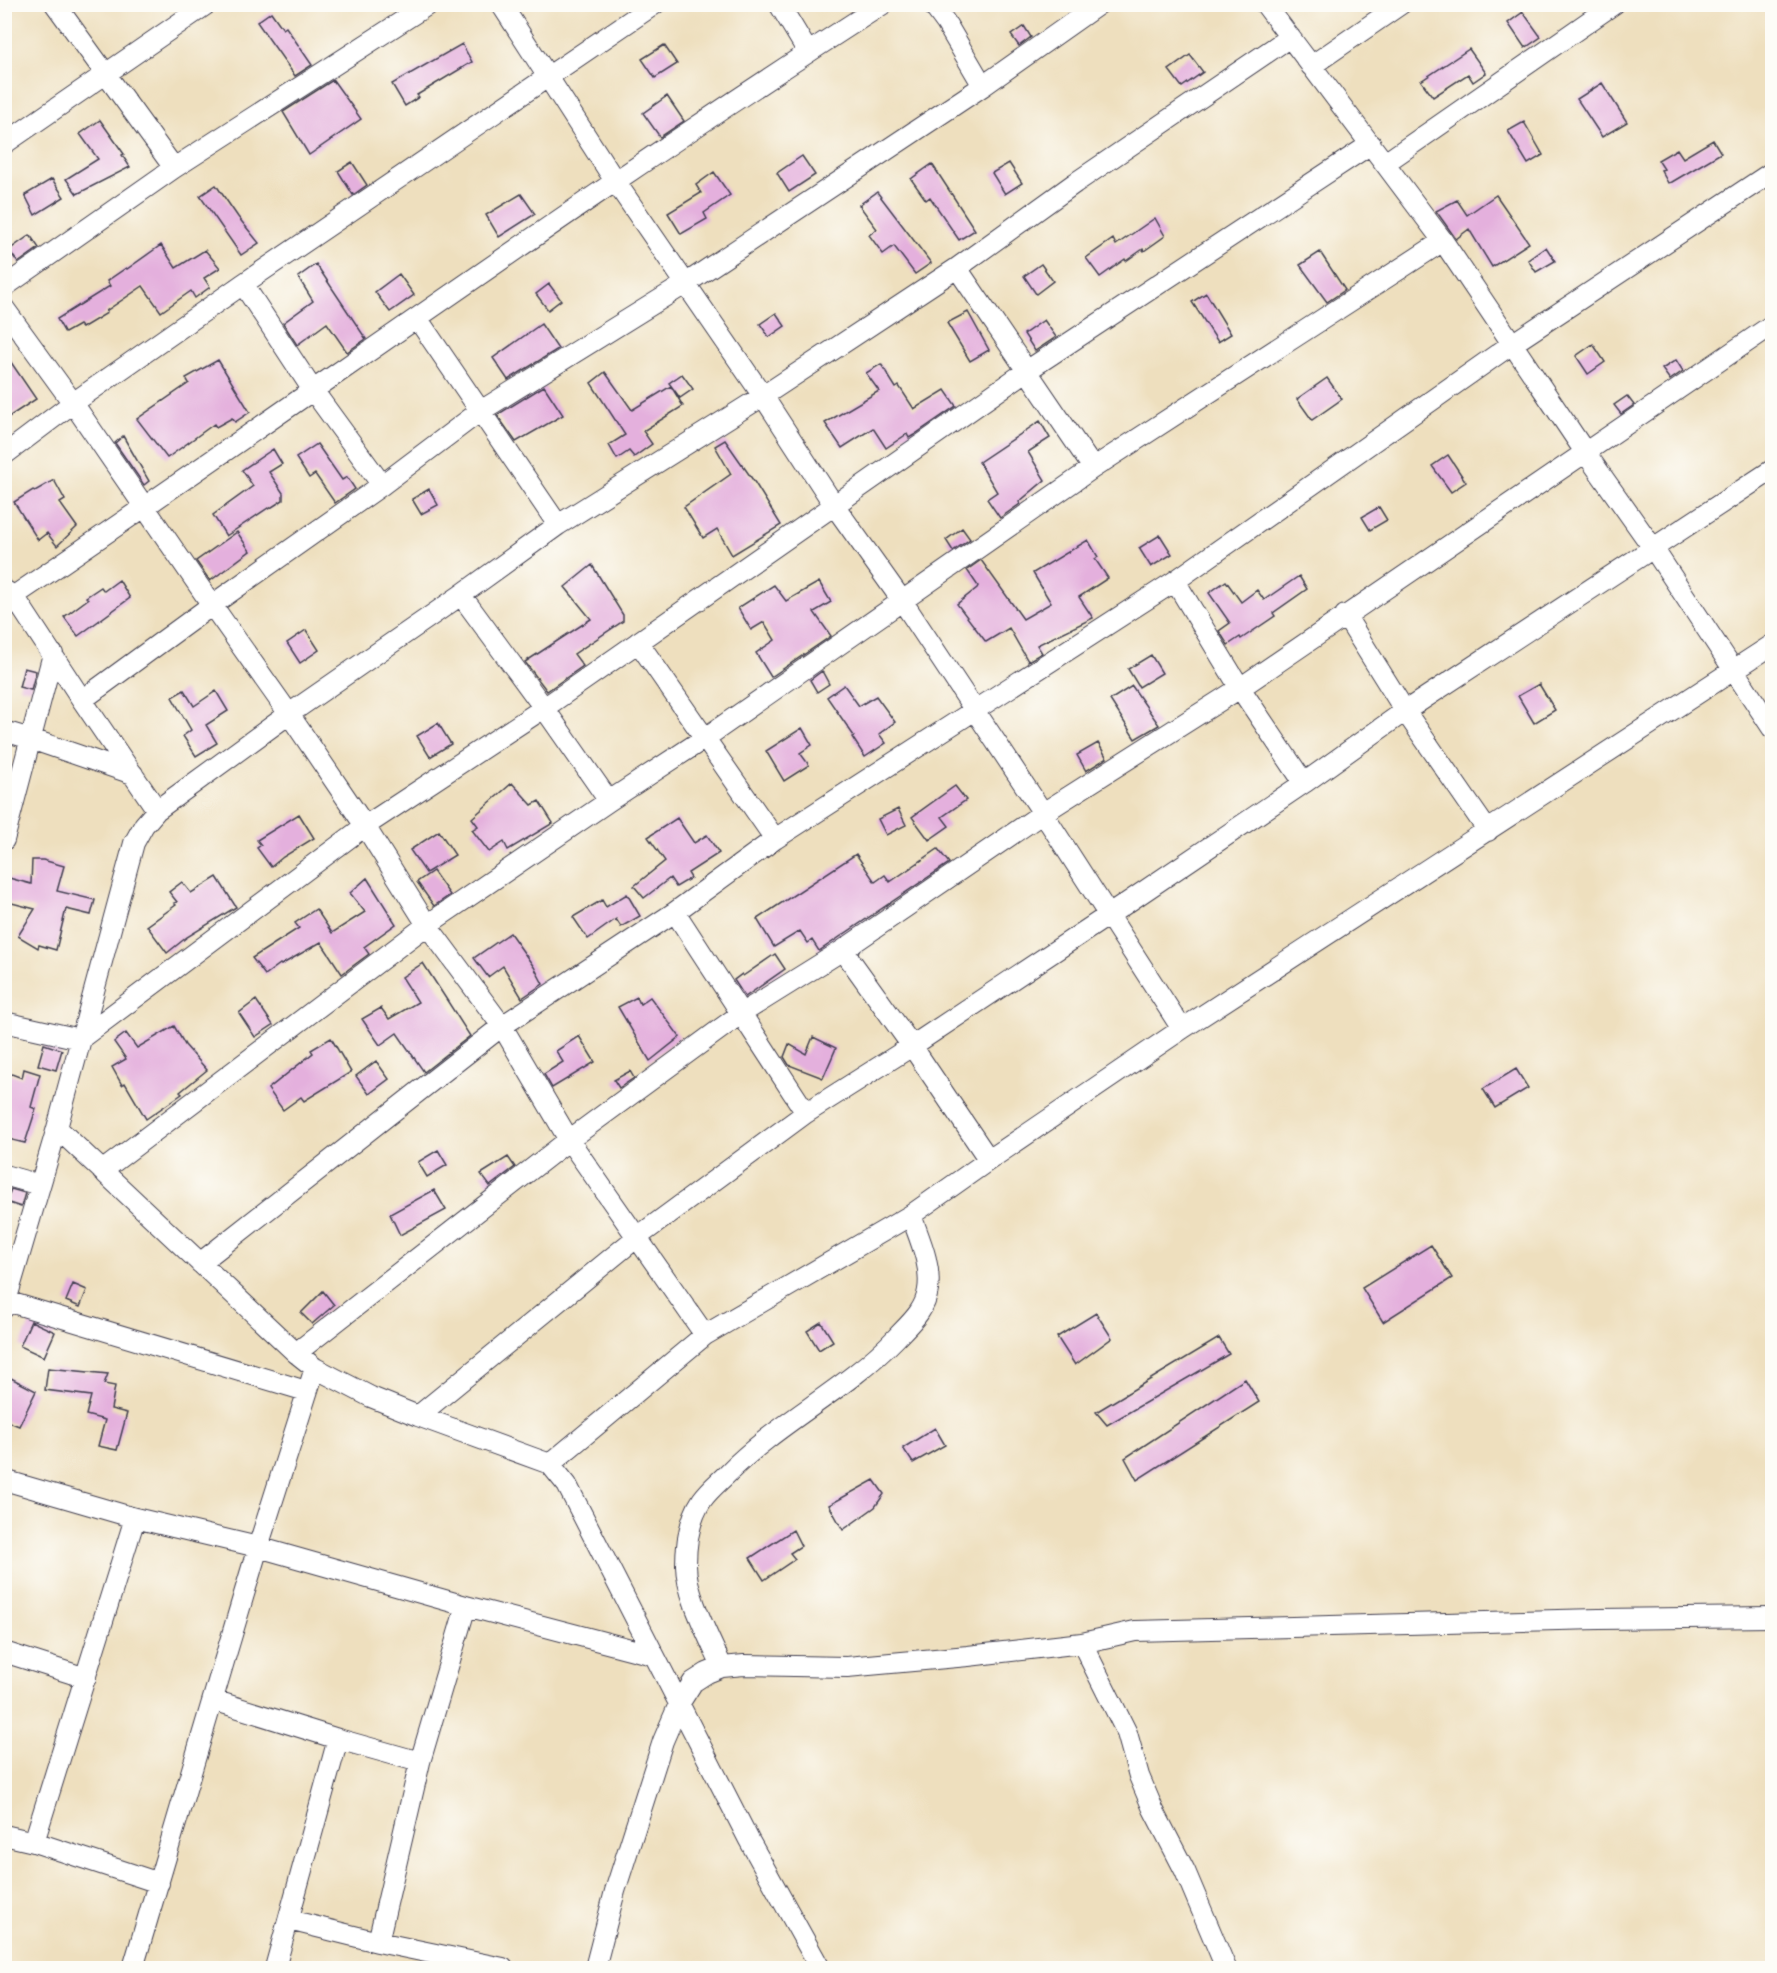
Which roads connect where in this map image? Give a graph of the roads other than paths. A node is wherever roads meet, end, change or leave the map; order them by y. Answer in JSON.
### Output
{"nodes":[{"id":1,"x":55,"y":4,"type":"edge"},
{"id":2,"x":207,"y":4,"type":"edge"},
{"id":3,"x":429,"y":4,"type":"edge"},
{"id":4,"x":501,"y":4,"type":"edge"},
{"id":5,"x":655,"y":4,"type":"edge"},
{"id":6,"x":779,"y":4,"type":"edge"},
{"id":7,"x":883,"y":4,"type":"edge"},
{"id":8,"x":932,"y":4,"type":"edge"},
{"id":9,"x":1099,"y":4,"type":"edge"},
{"id":10,"x":1265,"y":4,"type":"edge"},
{"id":11,"x":1401,"y":4,"type":"edge"},
{"id":12,"x":1614,"y":4,"type":"edge"},
{"id":13,"x":1290,"y":37,"type":"junction"},
{"id":14,"x":808,"y":52,"type":"junction"},
{"id":15,"x":1311,"y":66,"type":"junction"},
{"id":16,"x":107,"y":73,"type":"junction"},
{"id":17,"x":547,"y":76,"type":"junction"},
{"id":18,"x":983,"y":86,"type":"junction"},
{"id":19,"x":4,"y":144,"type":"edge"},
{"id":20,"x":1371,"y":144,"type":"junction"},
{"id":21,"x":1385,"y":163,"type":"junction"},
{"id":22,"x":174,"y":168,"type":"junction"},
{"id":23,"x":1773,"y":172,"type":"edge"},
{"id":24,"x":615,"y":182,"type":"junction"},
{"id":25,"x":1443,"y":241,"type":"junction"},
{"id":26,"x":957,"y":268,"type":"junction"},
{"id":27,"x":243,"y":284,"type":"junction"},
{"id":28,"x":685,"y":284,"type":"junction"},
{"id":29,"x":4,"y":287,"type":"edge"},
{"id":30,"x":4,"y":308,"type":"edge"},
{"id":31,"x":417,"y":318,"type":"junction"},
{"id":32,"x":1773,"y":325,"type":"edge"},
{"id":33,"x":1512,"y":344,"type":"junction"},
{"id":34,"x":1028,"y":370,"type":"junction"},
{"id":35,"x":312,"y":389,"type":"junction"},
{"id":36,"x":763,"y":396,"type":"junction"},
{"id":37,"x":73,"y":403,"type":"junction"},
{"id":38,"x":479,"y":411,"type":"junction"},
{"id":39,"x":1585,"y":452,"type":"junction"},
{"id":40,"x":4,"y":455,"type":"edge"},
{"id":41,"x":1093,"y":468,"type":"junction"},
{"id":42,"x":1773,"y":470,"type":"edge"},
{"id":43,"x":382,"y":485,"type":"junction"},
{"id":44,"x":834,"y":505,"type":"junction"},
{"id":45,"x":145,"y":507,"type":"junction"},
{"id":46,"x":558,"y":525,"type":"junction"},
{"id":47,"x":1653,"y":548,"type":"junction"},
{"id":48,"x":1175,"y":581,"type":"junction"},
{"id":49,"x":9,"y":593,"type":"edge"},
{"id":50,"x":460,"y":595,"type":"junction"},
{"id":51,"x":903,"y":602,"type":"junction"},
{"id":52,"x":212,"y":605,"type":"junction"},
{"id":53,"x":1345,"y":615,"type":"junction"},
{"id":54,"x":638,"y":642,"type":"junction"},
{"id":55,"x":1773,"y":645,"type":"edge"},
{"id":56,"x":52,"y":654,"type":"junction"},
{"id":57,"x":1735,"y":670,"type":"junction"},
{"id":58,"x":1240,"y":688,"type":"junction"},
{"id":59,"x":82,"y":700,"type":"junction"},
{"id":60,"x":544,"y":708,"type":"junction"},
{"id":61,"x":974,"y":710,"type":"junction"},
{"id":62,"x":1405,"y":711,"type":"junction"},
{"id":63,"x":289,"y":714,"type":"junction"},
{"id":64,"x":1773,"y":728,"type":"edge"},
{"id":65,"x":4,"y":731,"type":"edge"},
{"id":66,"x":705,"y":738,"type":"junction"},
{"id":67,"x":31,"y":739,"type":"junction"},
{"id":68,"x":133,"y":774,"type":"junction"},
{"id":69,"x":1305,"y":783,"type":"junction"},
{"id":70,"x":609,"y":801,"type":"junction"},
{"id":71,"x":157,"y":810,"type":"junction"},
{"id":72,"x":1043,"y":813,"type":"junction"},
{"id":73,"x":365,"y":826,"type":"junction"},
{"id":74,"x":1488,"y":831,"type":"junction"},
{"id":75,"x":775,"y":839,"type":"junction"},
{"id":76,"x":4,"y":840,"type":"edge"},
{"id":77,"x":675,"y":912,"type":"junction"},
{"id":78,"x":1109,"y":915,"type":"junction"},
{"id":79,"x":428,"y":925,"type":"junction"},
{"id":80,"x":843,"y":950,"type":"junction"},
{"id":81,"x":742,"y":1013,"type":"junction"},
{"id":82,"x":4,"y":1022,"type":"edge"},
{"id":83,"x":502,"y":1026,"type":"junction"},
{"id":84,"x":1182,"y":1029,"type":"junction"},
{"id":85,"x":80,"y":1039,"type":"junction"},
{"id":86,"x":912,"y":1046,"type":"junction"},
{"id":87,"x":806,"y":1113,"type":"junction"},
{"id":88,"x":57,"y":1128,"type":"junction"},
{"id":89,"x":569,"y":1140,"type":"junction"},
{"id":90,"x":989,"y":1160,"type":"junction"},
{"id":91,"x":102,"y":1172,"type":"junction"},
{"id":92,"x":4,"y":1175,"type":"edge"},
{"id":93,"x":40,"y":1185,"type":"junction"},
{"id":94,"x":912,"y":1215,"type":"junction"},
{"id":95,"x":636,"y":1238,"type":"junction"},
{"id":96,"x":200,"y":1263,"type":"junction"},
{"id":97,"x":5,"y":1305,"type":"edge"},
{"id":98,"x":705,"y":1335,"type":"junction"},
{"id":99,"x":296,"y":1353,"type":"junction"},
{"id":100,"x":315,"y":1368,"type":"junction"},
{"id":101,"x":306,"y":1391,"type":"junction"},
{"id":102,"x":418,"y":1416,"type":"junction"},
{"id":103,"x":550,"y":1464,"type":"junction"},
{"id":104,"x":4,"y":1480,"type":"edge"},
{"id":105,"x":135,"y":1518,"type":"junction"},
{"id":106,"x":258,"y":1547,"type":"junction"},
{"id":107,"x":466,"y":1606,"type":"junction"},
{"id":108,"x":1773,"y":1617,"type":"edge"},
{"id":109,"x":1082,"y":1643,"type":"junction"},
{"id":110,"x":5,"y":1653,"type":"edge"},
{"id":111,"x":653,"y":1655,"type":"junction"},
{"id":112,"x":722,"y":1667,"type":"junction"},
{"id":113,"x":86,"y":1678,"type":"junction"},
{"id":114,"x":213,"y":1700,"type":"junction"},
{"id":115,"x":679,"y":1704,"type":"junction"},
{"id":116,"x":338,"y":1739,"type":"junction"},
{"id":117,"x":420,"y":1762,"type":"junction"},
{"id":118,"x":4,"y":1835,"type":"edge"},
{"id":119,"x":34,"y":1842,"type":"junction"},
{"id":120,"x":159,"y":1883,"type":"junction"},
{"id":121,"x":289,"y":1920,"type":"junction"},
{"id":122,"x":378,"y":1942,"type":"junction"},
{"id":123,"x":133,"y":1968,"type":"edge"},
{"id":124,"x":275,"y":1968,"type":"edge"},
{"id":125,"x":502,"y":1968,"type":"edge"},
{"id":126,"x":595,"y":1968,"type":"edge"},
{"id":127,"x":820,"y":1968,"type":"edge"},
{"id":128,"x":1226,"y":1968,"type":"edge"}],
"edges":[{"from":1,"to":16,"type":"street"},
{"from":2,"to":16,"type":"street"},
{"from":3,"to":22,"type":"street"},
{"from":4,"to":17,"type":"street"},
{"from":5,"to":17,"type":"street"},
{"from":6,"to":14,"type":"street"},
{"from":7,"to":14,"type":"street"},
{"from":8,"to":18,"type":"street"},
{"from":9,"to":18,"type":"street"},
{"from":10,"to":13,"type":"street"},
{"from":11,"to":15,"type":"street"},
{"from":12,"to":21,"type":"street"},
{"from":13,"to":15,"type":"street"},
{"from":13,"to":26,"type":"street"},
{"from":14,"to":24,"type":"street"},
{"from":15,"to":20,"type":"street"},
{"from":16,"to":19,"type":"street"},
{"from":16,"to":22,"type":"street"},
{"from":17,"to":24,"type":"street"},
{"from":17,"to":27,"type":"street"},
{"from":18,"to":28,"type":"street"},
{"from":20,"to":21,"type":"street"},
{"from":20,"to":34,"type":"street"},
{"from":21,"to":25,"type":"street"},
{"from":22,"to":29,"type":"street"},
{"from":23,"to":33,"type":"street"},
{"from":24,"to":28,"type":"street"},
{"from":24,"to":31,"type":"street"},
{"from":25,"to":33,"type":"street"},
{"from":25,"to":41,"type":"street"},
{"from":26,"to":34,"type":"street"},
{"from":26,"to":36,"type":"street"},
{"from":27,"to":35,"type":"street"},
{"from":27,"to":37,"type":"street"},
{"from":28,"to":36,"type":"street"},
{"from":28,"to":38,"type":"street"},
{"from":30,"to":37,"type":"street"},
{"from":31,"to":35,"type":"street"},
{"from":31,"to":38,"type":"street"},
{"from":32,"to":39,"type":"street"},
{"from":33,"to":39,"type":"street"},
{"from":33,"to":48,"type":"street"},
{"from":34,"to":41,"type":"street"},
{"from":34,"to":44,"type":"street"},
{"from":35,"to":43,"type":"street"},
{"from":35,"to":45,"type":"street"},
{"from":36,"to":44,"type":"street"},
{"from":36,"to":46,"type":"street"},
{"from":37,"to":40,"type":"street"},
{"from":37,"to":45,"type":"street"},
{"from":38,"to":43,"type":"street"},
{"from":38,"to":46,"type":"street"},
{"from":39,"to":47,"type":"street"},
{"from":39,"to":53,"type":"street"},
{"from":41,"to":51,"type":"street"},
{"from":42,"to":47,"type":"street"},
{"from":43,"to":52,"type":"street"},
{"from":44,"to":51,"type":"street"},
{"from":44,"to":54,"type":"street"},
{"from":45,"to":49,"type":"street"},
{"from":45,"to":52,"type":"street"},
{"from":46,"to":50,"type":"street"},
{"from":47,"to":57,"type":"street"},
{"from":47,"to":62,"type":"street"},
{"from":48,"to":58,"type":"street"},
{"from":48,"to":61,"type":"street"},
{"from":49,"to":56,"type":"street"},
{"from":50,"to":60,"type":"street"},
{"from":50,"to":63,"type":"street"},
{"from":51,"to":61,"type":"street"},
{"from":51,"to":66,"type":"street"},
{"from":52,"to":59,"type":"street"},
{"from":52,"to":63,"type":"street"},
{"from":53,"to":58,"type":"street"},
{"from":53,"to":62,"type":"street"},
{"from":54,"to":60,"type":"street"},
{"from":54,"to":66,"type":"street"},
{"from":55,"to":57,"type":"street"},
{"from":56,"to":59,"type":"street"},
{"from":56,"to":67,"type":"street"},
{"from":57,"to":64,"type":"street"},
{"from":57,"to":74,"type":"street"},
{"from":58,"to":69,"type":"street"},
{"from":58,"to":72,"type":"street"},
{"from":59,"to":68,"type":"street"},
{"from":60,"to":70,"type":"street"},
{"from":60,"to":73,"type":"street"},
{"from":61,"to":72,"type":"street"},
{"from":61,"to":75,"type":"street"},
{"from":62,"to":69,"type":"street"},
{"from":62,"to":74,"type":"street"},
{"from":63,"to":71,"type":"street"},
{"from":63,"to":73,"type":"street"},
{"from":65,"to":67,"type":"street"},
{"from":66,"to":70,"type":"street"},
{"from":66,"to":75,"type":"street"},
{"from":67,"to":68,"type":"street"},
{"from":67,"to":76,"type":"street"},
{"from":68,"to":71,"type":"street"},
{"from":69,"to":78,"type":"street"},
{"from":70,"to":79,"type":"street"},
{"from":71,"to":85,"type":"street"},
{"from":72,"to":78,"type":"street"},
{"from":72,"to":80,"type":"street"},
{"from":73,"to":79,"type":"street"},
{"from":73,"to":85,"type":"street"},
{"from":74,"to":84,"type":"street"},
{"from":75,"to":77,"type":"street"},
{"from":77,"to":81,"type":"street"},
{"from":77,"to":83,"type":"street"},
{"from":78,"to":84,"type":"street"},
{"from":78,"to":86,"type":"street"},
{"from":79,"to":83,"type":"street"},
{"from":79,"to":91,"type":"street"},
{"from":80,"to":81,"type":"street"},
{"from":80,"to":86,"type":"street"},
{"from":81,"to":87,"type":"street"},
{"from":81,"to":89,"type":"street"},
{"from":82,"to":85,"type":"street"},
{"from":83,"to":89,"type":"street"},
{"from":83,"to":96,"type":"street"},
{"from":84,"to":90,"type":"street"},
{"from":85,"to":88,"type":"street"},
{"from":86,"to":87,"type":"street"},
{"from":86,"to":90,"type":"street"},
{"from":87,"to":95,"type":"street"},
{"from":88,"to":91,"type":"street"},
{"from":88,"to":93,"type":"street"},
{"from":89,"to":95,"type":"street"},
{"from":89,"to":99,"type":"street"},
{"from":90,"to":94,"type":"street"},
{"from":91,"to":96,"type":"street"},
{"from":92,"to":93,"type":"street"},
{"from":93,"to":97,"type":"street"},
{"from":94,"to":98,"type":"street"},
{"from":94,"to":112,"type":"street"},
{"from":95,"to":98,"type":"street"},
{"from":95,"to":102,"type":"street"},
{"from":96,"to":99,"type":"street"},
{"from":97,"to":101,"type":"street"},
{"from":98,"to":103,"type":"street"},
{"from":99,"to":100,"type":"street"},
{"from":100,"to":101,"type":"street"},
{"from":100,"to":102,"type":"street"},
{"from":101,"to":106,"type":"street"},
{"from":102,"to":103,"type":"street"},
{"from":103,"to":111,"type":"street"},
{"from":104,"to":105,"type":"street"},
{"from":105,"to":106,"type":"street"},
{"from":105,"to":113,"type":"street"},
{"from":106,"to":107,"type":"street"},
{"from":106,"to":114,"type":"street"},
{"from":107,"to":111,"type":"street"},
{"from":107,"to":117,"type":"street"},
{"from":108,"to":109,"type":"street"},
{"from":109,"to":112,"type":"street"},
{"from":109,"to":128,"type":"street"},
{"from":110,"to":113,"type":"street"},
{"from":111,"to":115,"type":"street"},
{"from":112,"to":115,"type":"street"},
{"from":113,"to":119,"type":"street"},
{"from":114,"to":116,"type":"street"},
{"from":114,"to":120,"type":"street"},
{"from":115,"to":126,"type":"street"},
{"from":115,"to":127,"type":"street"},
{"from":116,"to":117,"type":"street"},
{"from":116,"to":121,"type":"street"},
{"from":117,"to":122,"type":"street"},
{"from":118,"to":119,"type":"street"},
{"from":119,"to":120,"type":"street"},
{"from":120,"to":123,"type":"street"},
{"from":121,"to":122,"type":"street"},
{"from":121,"to":124,"type":"street"},
{"from":122,"to":125,"type":"street"}]}
